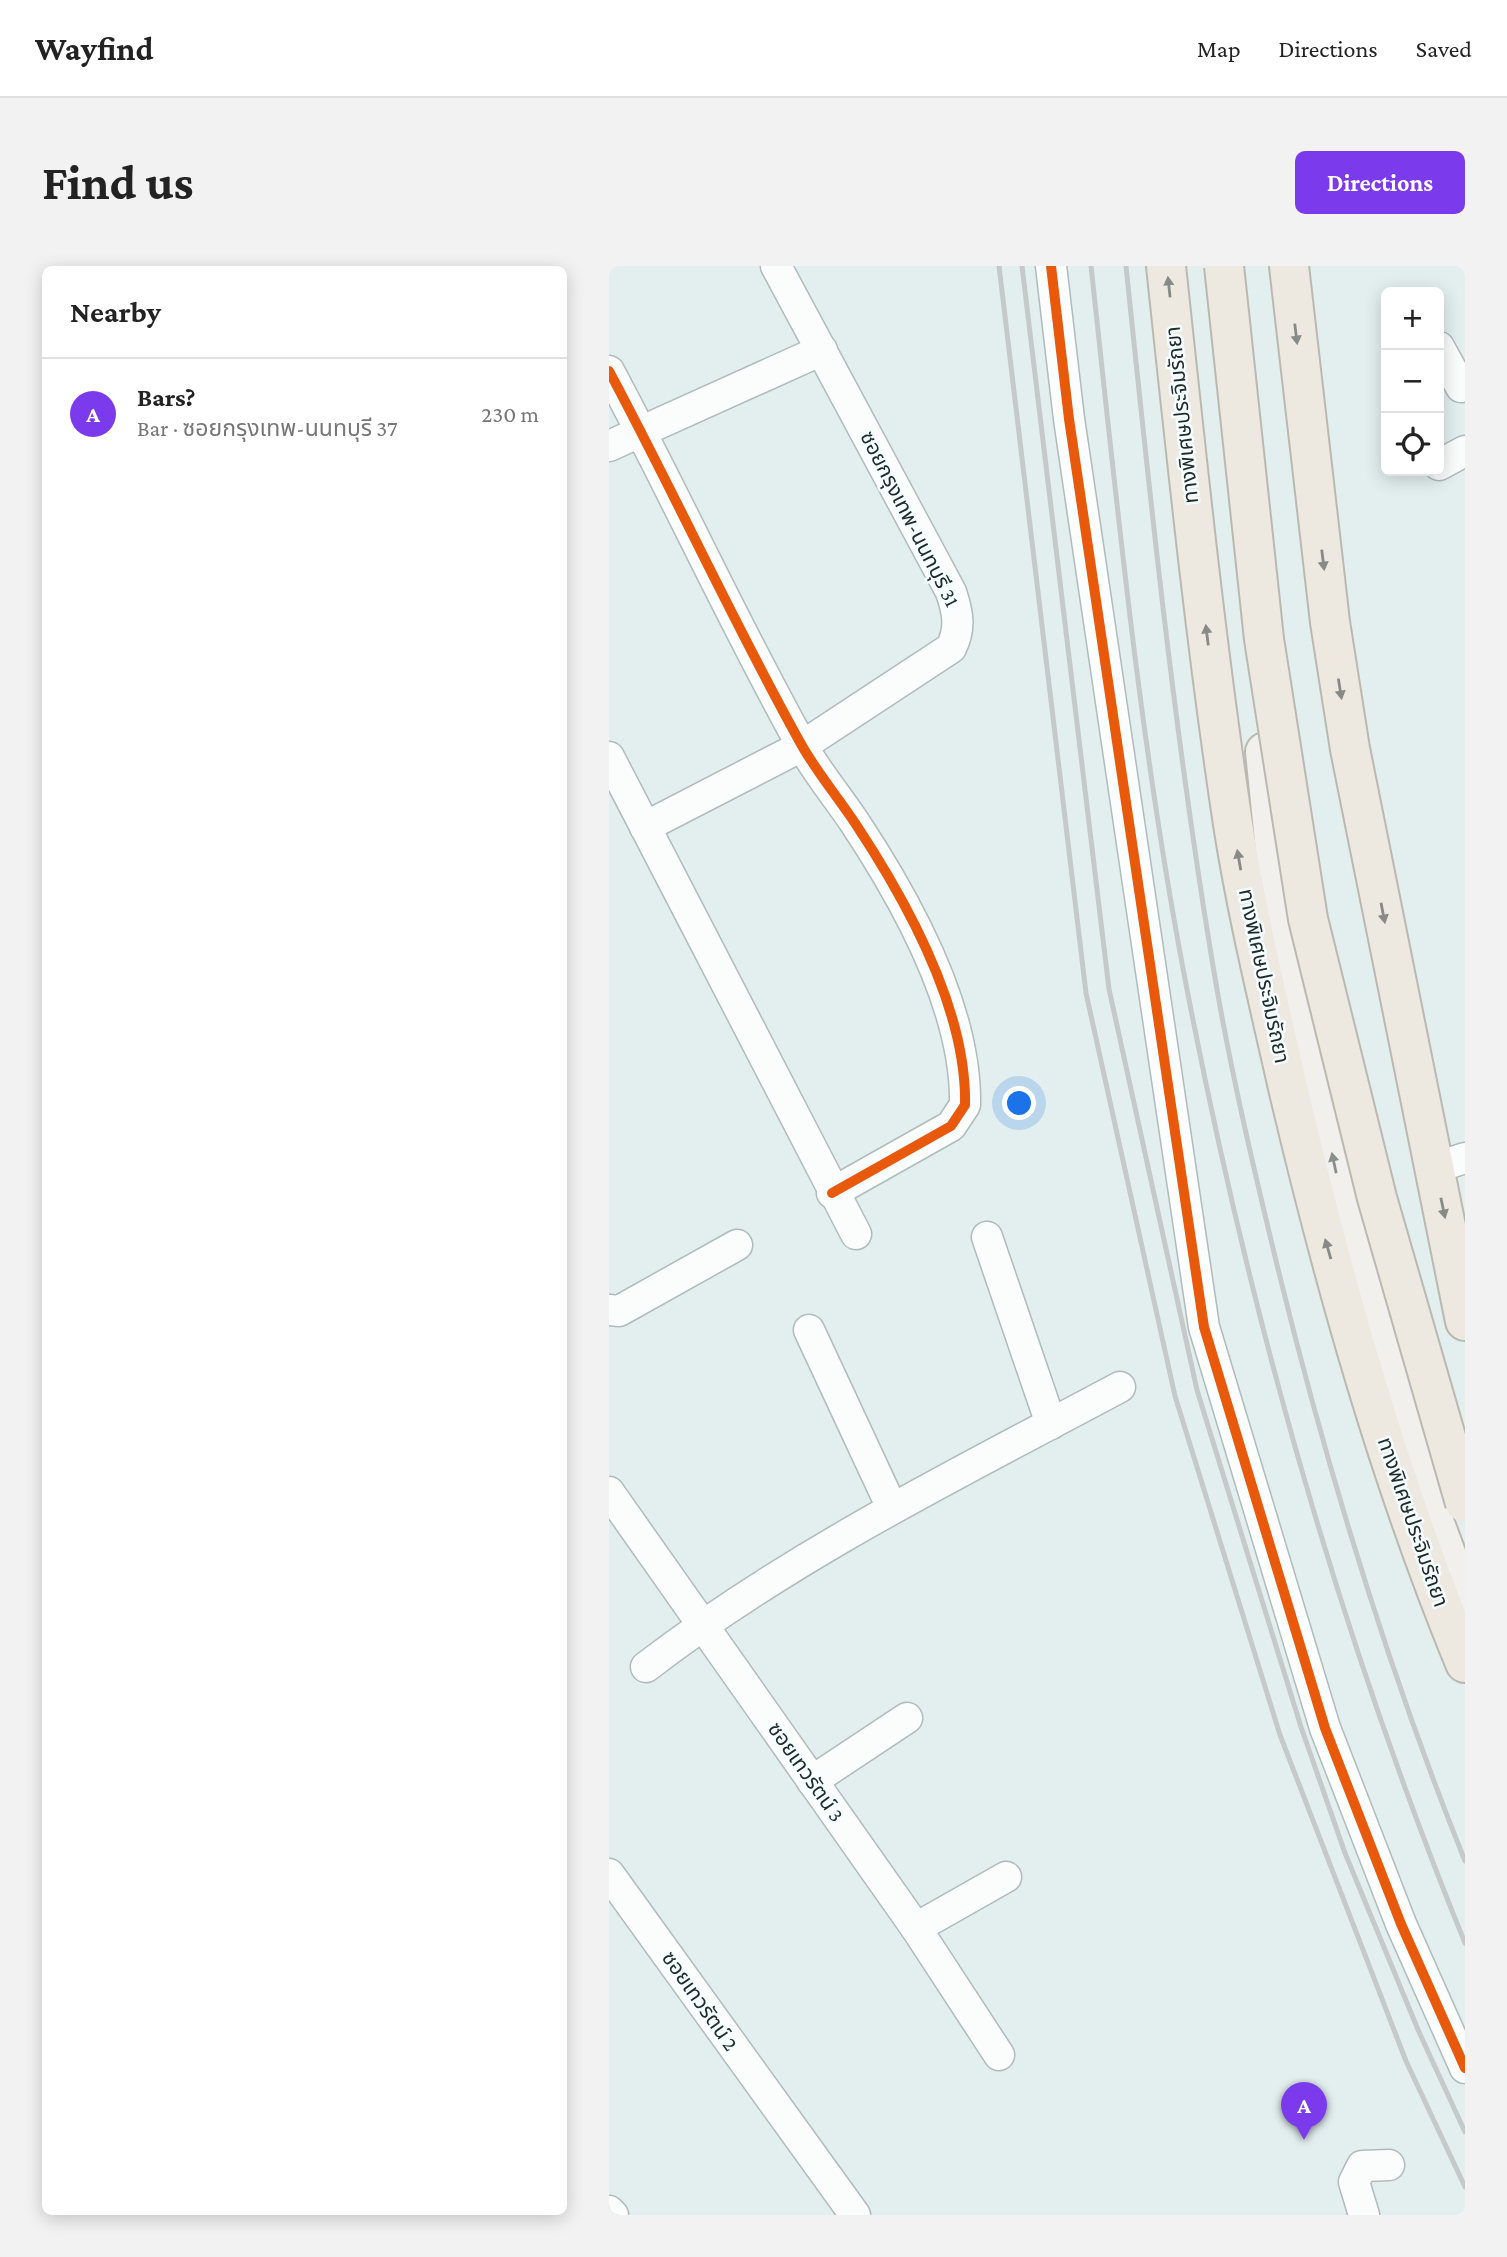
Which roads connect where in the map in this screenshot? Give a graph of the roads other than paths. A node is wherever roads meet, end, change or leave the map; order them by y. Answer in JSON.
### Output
{"nodes":[{"id":1,"x":776,"y":266,"type":"edge"},
{"id":2,"x":1051,"y":266,"type":"edge"},
{"id":3,"x":1166,"y":266,"type":"edge"},
{"id":4,"x":1215,"y":266,"type":"edge"},
{"id":5,"x":1224,"y":266,"type":"edge"},
{"id":6,"x":1289,"y":266,"type":"edge"},
{"id":7,"x":822,"y":350,"type":"junction"},
{"id":8,"x":1440,"y":350,"type":"edge"},
{"id":9,"x":609,"y":371,"type":"edge"},
{"id":10,"x":1455,"y":391,"type":"edge"},
{"id":11,"x":641,"y":431,"type":"junction"},
{"id":12,"x":609,"y":446,"type":"edge"},
{"id":13,"x":1465,"y":451,"type":"edge"},
{"id":14,"x":1444,"y":462,"type":"edge"},
{"id":15,"x":802,"y":746,"type":"junction"},
{"id":16,"x":609,"y":757,"type":"edge"},
{"id":17,"x":645,"y":827,"type":"junction"},
{"id":18,"x":1282,"y":919,"type":"junction"},
{"id":19,"x":1450,"y":1163,"type":"edge"},
{"id":20,"x":832,"y":1193,"type":"junction"},
{"id":21,"x":856,"y":1234,"type":"dead end"},
{"id":22,"x":987,"y":1237,"type":"dead end"},
{"id":23,"x":1458,"y":1243,"type":"edge"},
{"id":24,"x":737,"y":1245,"type":"dead end"},
{"id":25,"x":609,"y":1310,"type":"edge"},
{"id":26,"x":1465,"y":1321,"type":"edge"},
{"id":27,"x":809,"y":1330,"type":"dead end"},
{"id":28,"x":1120,"y":1387,"type":"dead end"},
{"id":29,"x":1051,"y":1424,"type":"junction"},
{"id":30,"x":1465,"y":1433,"type":"edge"},
{"id":31,"x":609,"y":1492,"type":"edge"},
{"id":32,"x":1465,"y":1503,"type":"edge"},
{"id":33,"x":892,"y":1508,"type":"junction"},
{"id":34,"x":1465,"y":1604,"type":"edge"},
{"id":35,"x":701,"y":1625,"type":"junction"},
{"id":36,"x":1465,"y":1662,"type":"edge"},
{"id":37,"x":646,"y":1667,"type":"dead end"},
{"id":38,"x":907,"y":1718,"type":"dead end"},
{"id":39,"x":812,"y":1781,"type":"junction"},
{"id":40,"x":609,"y":1874,"type":"edge"},
{"id":41,"x":1006,"y":1877,"type":"dead end"},
{"id":42,"x":916,"y":1928,"type":"junction"},
{"id":43,"x":999,"y":2055,"type":"dead end"},
{"id":44,"x":1465,"y":2068,"type":"edge"},
{"id":45,"x":1389,"y":2165,"type":"dead end"},
{"id":46,"x":855,"y":2215,"type":"edge"},
{"id":47,"x":1364,"y":2215,"type":"edge"}],
"edges":[{"from":1,"to":7,"type":"street","name":"ซอยกรุงเทพ-นนทบุรี 31"},
{"from":2,"to":44,"type":"street"},
{"from":36,"to":3,"type":"highway","name":"ทางพิเศษประจิมรัถยา","one_way":true},
{"from":4,"to":18,"type":"main road"},
{"from":5,"to":32,"type":"highway","bridge":true},
{"from":6,"to":19,"type":"highway","one_way":true},
{"from":7,"to":11,"type":"street"},
{"from":7,"to":15,"type":"street","name":"ซอยกรุงเทพ-นนทบุรี 31"},
{"from":8,"to":10,"type":"street"},
{"from":9,"to":11,"type":"street"},
{"from":11,"to":12,"type":"street"},
{"from":11,"to":15,"type":"street"},
{"from":13,"to":14,"type":"street"},
{"from":15,"to":17,"type":"street","name":"ซอยกรุงเทพ-นนทบุรี 31"},
{"from":15,"to":20,"type":"street"},
{"from":16,"to":17,"type":"street"},
{"from":17,"to":20,"type":"street"},
{"from":18,"to":30,"type":"main road"},
{"from":34,"to":18,"type":"main road","one_way":true},
{"from":19,"to":23,"type":"highway","one_way":true},
{"from":20,"to":21,"type":"street"},
{"from":22,"to":29,"type":"street"},
{"from":23,"to":26,"type":"highway"},
{"from":24,"to":25,"type":"street"},
{"from":27,"to":33,"type":"street"},
{"from":28,"to":29,"type":"street"},
{"from":29,"to":33,"type":"street"},
{"from":31,"to":35,"type":"street","name":"ซอยเทวรัตน์ 3"},
{"from":33,"to":35,"type":"street"},
{"from":35,"to":37,"type":"street"},
{"from":35,"to":39,"type":"street","name":"ซอยเทวรัตน์ 3"},
{"from":38,"to":39,"type":"street"},
{"from":39,"to":42,"type":"street","name":"ซอยเทวรัตน์ 3"},
{"from":40,"to":46,"type":"street","name":"ซอยเทวรัตน์ 2"},
{"from":41,"to":42,"type":"street"},
{"from":42,"to":43,"type":"street","name":"ซอยเทวรัตน์ 3"},
{"from":45,"to":47,"type":"street"}]}
